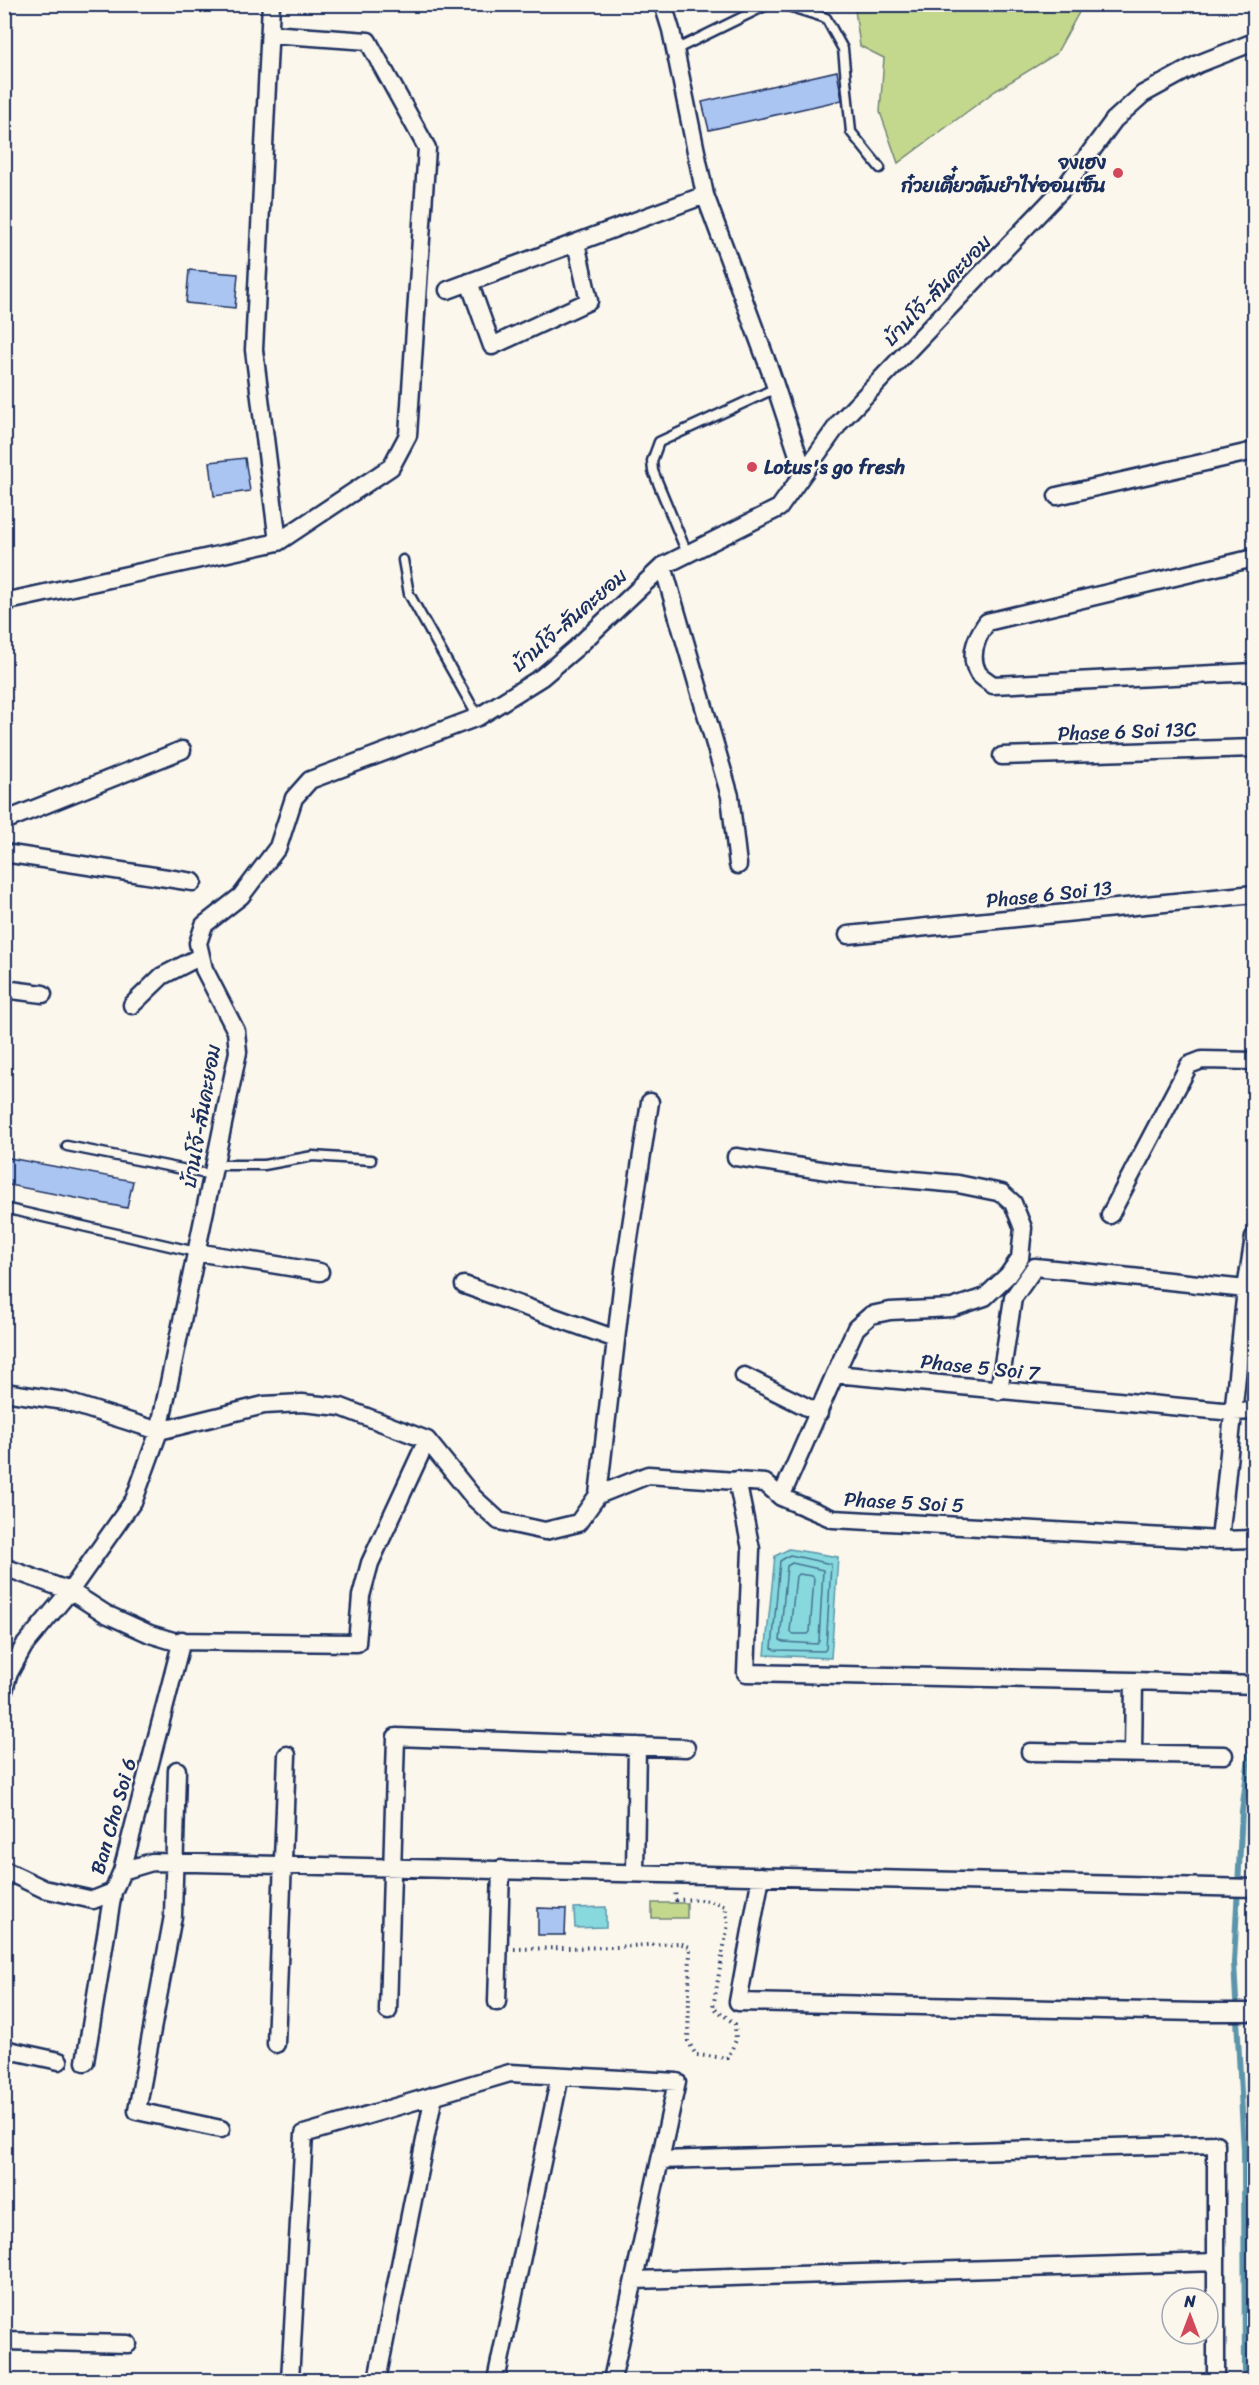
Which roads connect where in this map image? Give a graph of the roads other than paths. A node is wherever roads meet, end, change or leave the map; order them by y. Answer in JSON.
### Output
{"nodes":[{"id":1,"x":271,"y":4,"type":"edge"},
{"id":2,"x":663,"y":4,"type":"edge"},
{"id":3,"x":769,"y":4,"type":"edge"},
{"id":4,"x":782,"y":4,"type":"edge"},
{"id":5,"x":270,"y":34,"type":"junction"},
{"id":6,"x":1254,"y":42,"type":"edge"},
{"id":7,"x":674,"y":51,"type":"junction"},
{"id":8,"x":880,"y":168,"type":"dead end"},
{"id":9,"x":705,"y":195,"type":"junction"},
{"id":10,"x":576,"y":243,"type":"junction"},
{"id":11,"x":469,"y":282,"type":"junction"},
{"id":12,"x":448,"y":290,"type":"dead end"},
{"id":13,"x":776,"y":388,"type":"junction"},
{"id":14,"x":1254,"y":451,"type":"edge"},
{"id":15,"x":804,"y":473,"type":"junction"},
{"id":16,"x":1057,"y":496,"type":"dead end"},
{"id":17,"x":278,"y":542,"type":"junction"},
{"id":18,"x":687,"y":553,"type":"junction"},
{"id":19,"x":1254,"y":558,"type":"edge"},
{"id":20,"x":403,"y":560,"type":"dead end"},
{"id":21,"x":663,"y":566,"type":"junction"},
{"id":22,"x":4,"y":602,"type":"edge"},
{"id":23,"x":1254,"y":672,"type":"edge"},
{"id":24,"x":478,"y":717,"type":"junction"},
{"id":25,"x":1254,"y":748,"type":"edge"},
{"id":26,"x":182,"y":750,"type":"dead end"},
{"id":27,"x":1002,"y":756,"type":"dead end"},
{"id":28,"x":4,"y":821,"type":"edge"},
{"id":29,"x":4,"y":853,"type":"edge"},
{"id":30,"x":738,"y":865,"type":"dead end"},
{"id":31,"x":193,"y":882,"type":"dead end"},
{"id":32,"x":1254,"y":894,"type":"edge"},
{"id":33,"x":848,"y":936,"type":"dead end"},
{"id":34,"x":201,"y":956,"type":"junction"},
{"id":35,"x":4,"y":989,"type":"edge"},
{"id":36,"x":43,"y":994,"type":"dead end"},
{"id":37,"x":132,"y":1005,"type":"dead end"},
{"id":38,"x":1254,"y":1061,"type":"edge"},
{"id":39,"x":650,"y":1102,"type":"dead end"},
{"id":40,"x":67,"y":1146,"type":"dead end"},
{"id":41,"x":736,"y":1156,"type":"dead end"},
{"id":42,"x":371,"y":1160,"type":"dead end"},
{"id":43,"x":213,"y":1170,"type":"junction"},
{"id":44,"x":4,"y":1208,"type":"edge"},
{"id":45,"x":1110,"y":1215,"type":"dead end"},
{"id":46,"x":1254,"y":1237,"type":"edge"},
{"id":47,"x":196,"y":1252,"type":"junction"},
{"id":48,"x":320,"y":1272,"type":"dead end"},
{"id":49,"x":464,"y":1285,"type":"dead end"},
{"id":50,"x":1250,"y":1288,"type":"edge"},
{"id":51,"x":616,"y":1339,"type":"junction"},
{"id":52,"x":835,"y":1374,"type":"junction"},
{"id":53,"x":744,"y":1376,"type":"dead end"},
{"id":54,"x":999,"y":1391,"type":"junction"},
{"id":55,"x":4,"y":1392,"type":"edge"},
{"id":56,"x":1233,"y":1412,"type":"junction"},
{"id":57,"x":1254,"y":1412,"type":"edge"},
{"id":58,"x":819,"y":1413,"type":"junction"},
{"id":59,"x":159,"y":1431,"type":"junction"},
{"id":60,"x":427,"y":1440,"type":"junction"},
{"id":61,"x":737,"y":1480,"type":"junction"},
{"id":62,"x":598,"y":1495,"type":"junction"},
{"id":63,"x":781,"y":1497,"type":"junction"},
{"id":64,"x":1254,"y":1539,"type":"edge"},
{"id":65,"x":1220,"y":1540,"type":"junction"},
{"id":66,"x":4,"y":1567,"type":"edge"},
{"id":67,"x":70,"y":1591,"type":"junction"},
{"id":68,"x":182,"y":1640,"type":"junction"},
{"id":69,"x":1134,"y":1681,"type":"junction"},
{"id":70,"x":1254,"y":1684,"type":"edge"},
{"id":71,"x":4,"y":1691,"type":"edge"},
{"id":72,"x":637,"y":1746,"type":"junction"},
{"id":73,"x":686,"y":1748,"type":"dead end"},
{"id":74,"x":1030,"y":1752,"type":"dead end"},
{"id":75,"x":1133,"y":1753,"type":"junction"},
{"id":76,"x":286,"y":1755,"type":"dead end"},
{"id":77,"x":1224,"y":1755,"type":"dead end"},
{"id":78,"x":177,"y":1770,"type":"dead end"},
{"id":79,"x":173,"y":1862,"type":"junction"},
{"id":80,"x":282,"y":1865,"type":"junction"},
{"id":81,"x":392,"y":1867,"type":"junction"},
{"id":82,"x":501,"y":1869,"type":"junction"},
{"id":83,"x":4,"y":1870,"type":"edge"},
{"id":84,"x":122,"y":1872,"type":"junction"},
{"id":85,"x":635,"y":1872,"type":"junction"},
{"id":86,"x":761,"y":1876,"type":"junction"},
{"id":87,"x":1252,"y":1888,"type":"edge"},
{"id":88,"x":113,"y":1892,"type":"junction"},
{"id":89,"x":497,"y":2002,"type":"dead end"},
{"id":90,"x":388,"y":2011,"type":"dead end"},
{"id":91,"x":1253,"y":2012,"type":"edge"},
{"id":92,"x":276,"y":2044,"type":"dead end"},
{"id":93,"x":4,"y":2049,"type":"edge"},
{"id":94,"x":59,"y":2061,"type":"dead end"},
{"id":95,"x":85,"y":2062,"type":"dead end"},
{"id":96,"x":560,"y":2076,"type":"junction"},
{"id":97,"x":434,"y":2095,"type":"junction"},
{"id":98,"x":221,"y":2129,"type":"dead end"},
{"id":99,"x":660,"y":2160,"type":"junction"},
{"id":100,"x":1216,"y":2262,"type":"junction"},
{"id":101,"x":634,"y":2280,"type":"junction"},
{"id":102,"x":4,"y":2340,"type":"edge"},
{"id":103,"x":128,"y":2344,"type":"dead end"},
{"id":104,"x":290,"y":2380,"type":"edge"},
{"id":105,"x":377,"y":2380,"type":"edge"},
{"id":106,"x":496,"y":2380,"type":"edge"},
{"id":107,"x":612,"y":2380,"type":"edge"},
{"id":108,"x":1216,"y":2380,"type":"edge"}],
"edges":[{"from":1,"to":5,"type":"street"},
{"from":2,"to":7,"type":"street"},
{"from":3,"to":7,"type":"lane"},
{"from":4,"to":8,"type":"lane"},
{"from":5,"to":17,"type":"street"},
{"from":5,"to":17,"type":"street"},
{"from":6,"to":15,"type":"street","name":"บ้านโจ้-สันคะยอม"},
{"from":7,"to":9,"type":"street"},
{"from":9,"to":10,"type":"street"},
{"from":9,"to":13,"type":"street"},
{"from":10,"to":11,"type":"street"},
{"from":10,"to":11,"type":"street"},
{"from":11,"to":12,"type":"street"},
{"from":13,"to":15,"type":"street"},
{"from":13,"to":18,"type":"lane"},
{"from":14,"to":16,"type":"street"},
{"from":15,"to":18,"type":"street","name":"บ้านโจ้-สันคะยอม"},
{"from":17,"to":22,"type":"street"},
{"from":18,"to":21,"type":"street","name":"บ้านโจ้-สันคะยอม"},
{"from":19,"to":23,"type":"street"},
{"from":20,"to":24,"type":"lane"},
{"from":21,"to":24,"type":"street","name":"บ้านโจ้-สันคะยอม"},
{"from":21,"to":30,"type":"street"},
{"from":24,"to":34,"type":"street","name":"บ้านโจ้-สันคะยอม"},
{"from":25,"to":27,"type":"street","name":"Phase 6 Soi 13C"},
{"from":26,"to":28,"type":"street"},
{"from":29,"to":31,"type":"street"},
{"from":32,"to":33,"type":"street","name":"Phase 6 Soi 13"},
{"from":34,"to":37,"type":"street"},
{"from":34,"to":43,"type":"street","name":"บ้านโจ้-สันคะยอม"},
{"from":35,"to":36,"type":"street"},
{"from":38,"to":45,"type":"street"},
{"from":39,"to":51,"type":"street"},
{"from":40,"to":43,"type":"lane"},
{"from":41,"to":52,"type":"street"},
{"from":42,"to":43,"type":"lane"},
{"from":43,"to":47,"type":"street","name":"บ้านโจ้-สันคะยอม"},
{"from":44,"to":47,"type":"lane"},
{"from":46,"to":50,"type":"street"},
{"from":47,"to":48,"type":"street"},
{"from":47,"to":59,"type":"street","name":"บ้านโจ้-สันคะยอม"},
{"from":49,"to":51,"type":"street"},
{"from":50,"to":54,"type":"street"},
{"from":50,"to":56,"type":"street"},
{"from":51,"to":62,"type":"street"},
{"from":52,"to":54,"type":"street","name":"Phase 5 Soi 7"},
{"from":52,"to":58,"type":"street"},
{"from":53,"to":58,"type":"street"},
{"from":54,"to":56,"type":"street","name":"Phase 5 Soi 7"},
{"from":55,"to":59,"type":"street"},
{"from":56,"to":57,"type":"street","name":"Phase 5 Soi 7"},
{"from":56,"to":65,"type":"street"},
{"from":58,"to":63,"type":"street"},
{"from":59,"to":60,"type":"street"},
{"from":59,"to":67,"type":"street","name":"บ้านโจ้-สันคะยอม"},
{"from":60,"to":62,"type":"street"},
{"from":60,"to":68,"type":"street"},
{"from":61,"to":62,"type":"street","name":"Phase 5 Soi 5"},
{"from":61,"to":63,"type":"street","name":"Phase 5 Soi 5"},
{"from":61,"to":69,"type":"street"},
{"from":63,"to":65,"type":"street","name":"Phase 5 Soi 5"},
{"from":64,"to":65,"type":"street","name":"Phase 5 Soi 5"},
{"from":66,"to":67,"type":"street"},
{"from":67,"to":68,"type":"street"},
{"from":67,"to":71,"type":"street","name":"บ้านโจ้-สันคะยอม"},
{"from":68,"to":84,"type":"street","name":"Ban Cho Soi 6"},
{"from":69,"to":70,"type":"street"},
{"from":69,"to":75,"type":"street"},
{"from":72,"to":73,"type":"street"},
{"from":72,"to":81,"type":"street"},
{"from":72,"to":85,"type":"street"},
{"from":74,"to":75,"type":"street"},
{"from":75,"to":77,"type":"street"},
{"from":76,"to":80,"type":"street"},
{"from":78,"to":79,"type":"street"},
{"from":79,"to":80,"type":"street"},
{"from":79,"to":84,"type":"street"},
{"from":79,"to":98,"type":"street"},
{"from":80,"to":81,"type":"street"},
{"from":80,"to":92,"type":"street"},
{"from":81,"to":82,"type":"street"},
{"from":81,"to":90,"type":"street"},
{"from":82,"to":85,"type":"street"},
{"from":82,"to":89,"type":"street"},
{"from":83,"to":88,"type":"street","name":"Ban Cho Soi 6"},
{"from":84,"to":88,"type":"street","name":"Ban Cho Soi 6"},
{"from":85,"to":86,"type":"street"},
{"from":86,"to":87,"type":"street"},
{"from":86,"to":91,"type":"street"},
{"from":88,"to":95,"type":"street"},
{"from":93,"to":94,"type":"street"},
{"from":96,"to":97,"type":"street"},
{"from":96,"to":99,"type":"street"},
{"from":96,"to":106,"type":"street"},
{"from":97,"to":104,"type":"street"},
{"from":97,"to":105,"type":"street"},
{"from":99,"to":100,"type":"street"},
{"from":99,"to":101,"type":"street"},
{"from":100,"to":101,"type":"street"},
{"from":100,"to":108,"type":"street"},
{"from":101,"to":107,"type":"street"},
{"from":102,"to":103,"type":"street"}]}
